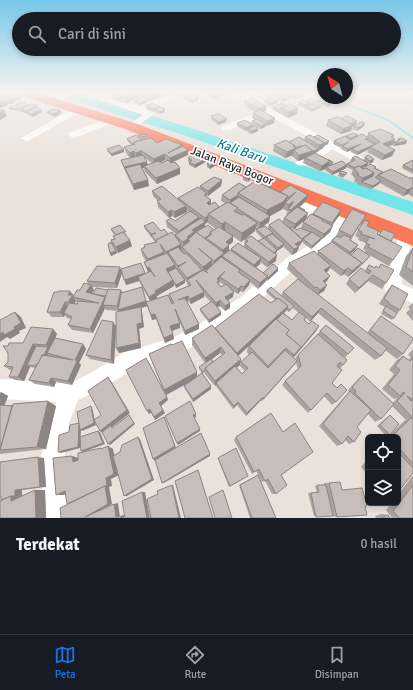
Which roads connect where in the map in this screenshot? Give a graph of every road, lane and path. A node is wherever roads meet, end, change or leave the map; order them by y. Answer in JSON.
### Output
{"nodes":[{"id":1,"x":64,"y":117,"type":"edge"},
{"id":2,"x":103,"y":117,"type":"edge"},
{"id":3,"x":253,"y":117,"type":"edge"},
{"id":4,"x":280,"y":117,"type":"edge"},
{"id":5,"x":141,"y":118,"type":"edge"},
{"id":6,"x":112,"y":120,"type":"junction"},
{"id":7,"x":226,"y":128,"type":"dead end"},
{"id":8,"x":73,"y":134,"type":"dead end"},
{"id":9,"x":26,"y":138,"type":"dead end"},
{"id":10,"x":331,"y":145,"type":"junction"},
{"id":11,"x":301,"y":162,"type":"edge"},
{"id":12,"x":378,"y":170,"type":"edge"},
{"id":13,"x":316,"y":200,"type":"junction"},
{"id":14,"x":347,"y":212,"type":"junction"},
{"id":15,"x":304,"y":213,"type":"edge"},
{"id":16,"x":411,"y":234,"type":"edge"},
{"id":17,"x":413,"y":296,"type":"edge"},
{"id":18,"x":0,"y":389,"type":"edge"},
{"id":19,"x":71,"y":393,"type":"junction"},
{"id":20,"x":58,"y":516,"type":"edge"}],
"edges":[{"from":1,"to":9,"type":"street"},
{"from":2,"to":6,"type":"highway","name":"Jalan Raya Bogor"},
{"from":3,"to":7,"type":"street"},
{"from":4,"to":10,"type":"street"},
{"from":5,"to":16,"type":"highway","name":"Jalan Raya Bogor"},
{"from":6,"to":8,"type":"street"},
{"from":6,"to":13,"type":"highway","name":"Jalan Raya Bogor"},
{"from":10,"to":11,"type":"street"},
{"from":10,"to":12,"type":"street"},
{"from":13,"to":14,"type":"highway","name":"Jalan Raya Bogor"},
{"from":13,"to":15,"type":"street"},
{"from":14,"to":16,"type":"highway","name":"Jalan Raya Bogor"},
{"from":14,"to":19,"type":"street"},
{"from":16,"to":17,"type":"street"},
{"from":18,"to":19,"type":"street"},
{"from":19,"to":20,"type":"street"}]}
